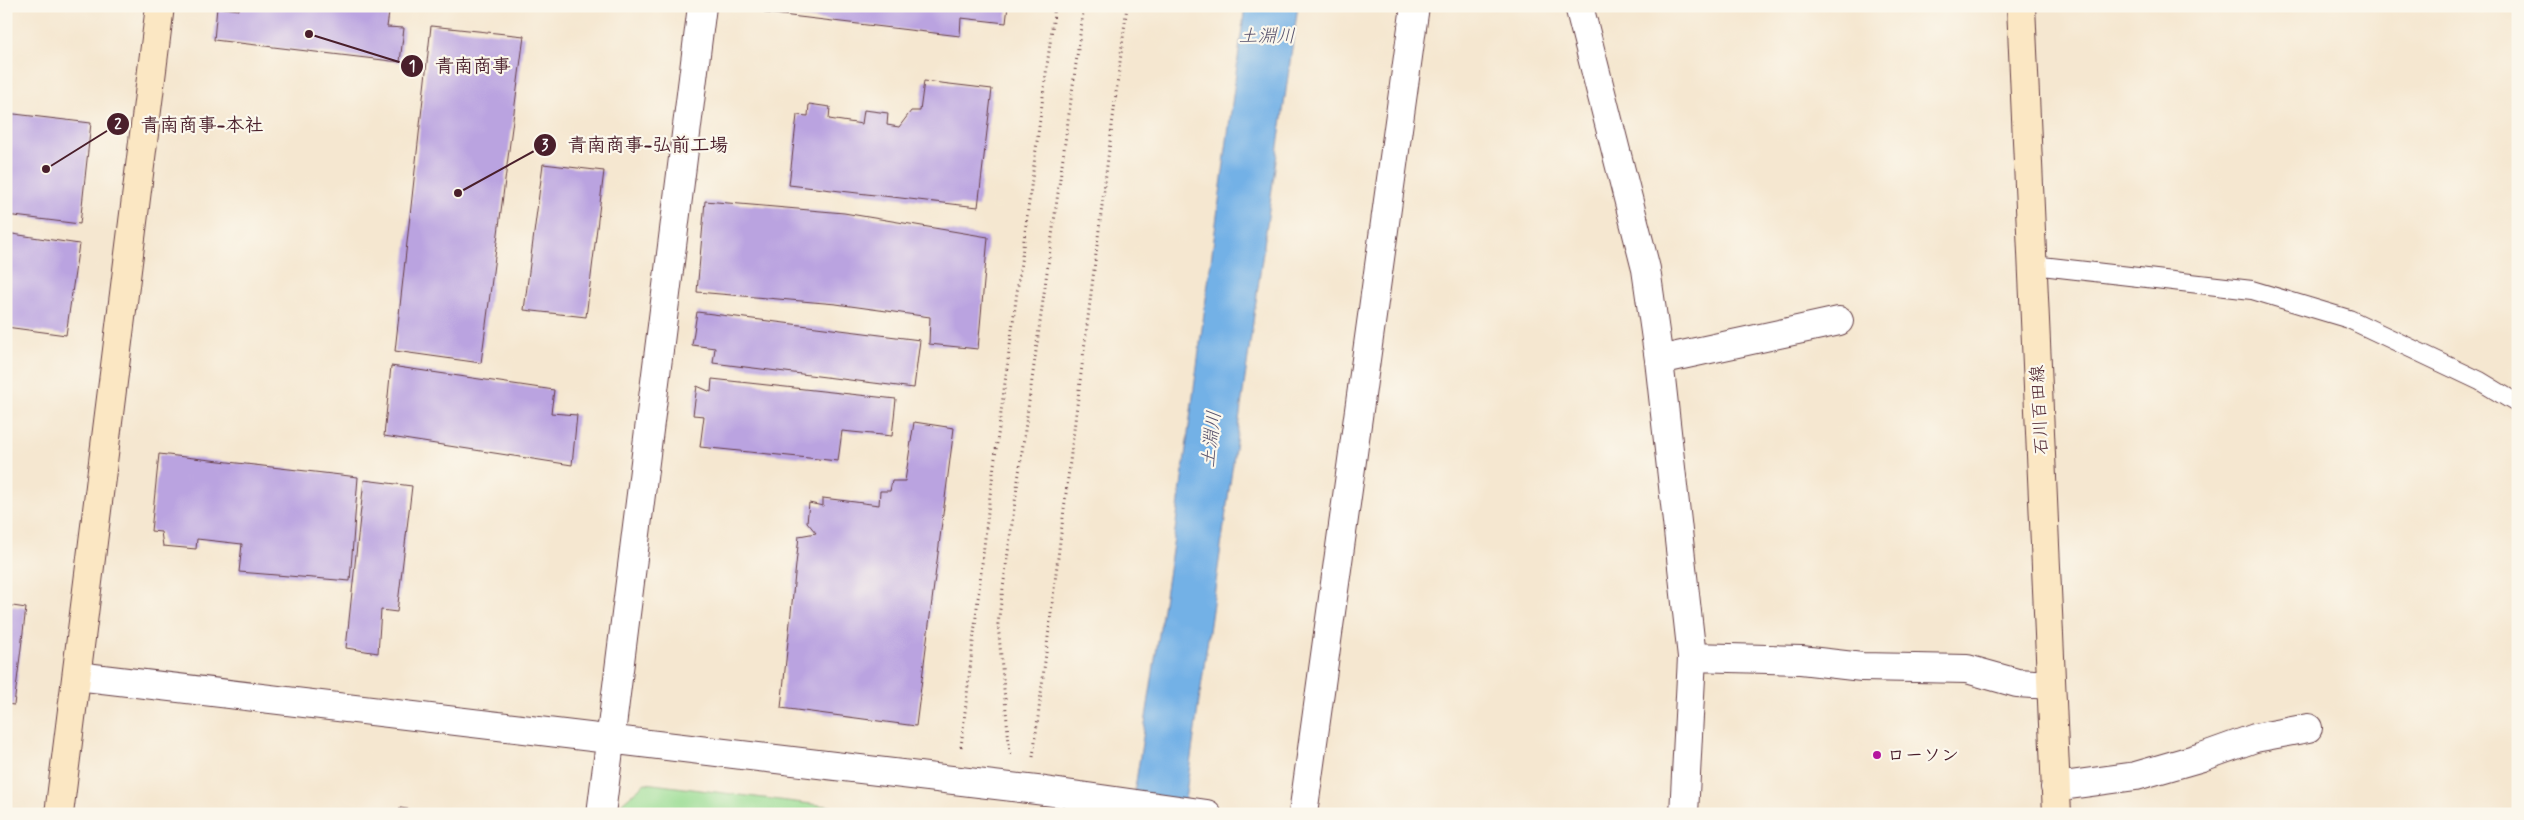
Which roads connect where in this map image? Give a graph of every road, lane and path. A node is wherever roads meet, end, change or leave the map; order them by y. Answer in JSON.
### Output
{"nodes":[{"id":1,"x":160,"y":6,"type":"edge"},
{"id":2,"x":702,"y":6,"type":"edge"},
{"id":3,"x":1055,"y":6,"type":"edge"},
{"id":4,"x":1084,"y":6,"type":"edge"},
{"id":5,"x":1127,"y":6,"type":"edge"},
{"id":6,"x":1415,"y":6,"type":"edge"},
{"id":7,"x":1579,"y":6,"type":"edge"},
{"id":8,"x":2021,"y":6,"type":"edge"},
{"id":9,"x":2033,"y":265,"type":"junction"},
{"id":10,"x":1839,"y":321,"type":"dead end"},
{"id":11,"x":1659,"y":360,"type":"junction"},
{"id":12,"x":2518,"y":404,"type":"edge"},
{"id":13,"x":1692,"y":657,"type":"junction"},
{"id":14,"x":77,"y":676,"type":"junction"},
{"id":15,"x":2051,"y":684,"type":"junction"},
{"id":16,"x":2308,"y":728,"type":"dead end"},
{"id":17,"x":610,"y":740,"type":"junction"},
{"id":18,"x":960,"y":753,"type":"dead end"},
{"id":19,"x":1011,"y":759,"type":"dead end"},
{"id":20,"x":2056,"y":787,"type":"junction"},
{"id":21,"x":1037,"y":790,"type":"junction"},
{"id":22,"x":59,"y":814,"type":"edge"},
{"id":23,"x":601,"y":814,"type":"edge"},
{"id":24,"x":1207,"y":814,"type":"edge"},
{"id":25,"x":1303,"y":814,"type":"edge"},
{"id":26,"x":1684,"y":814,"type":"edge"},
{"id":27,"x":2057,"y":814,"type":"edge"}],
"edges":[{"from":1,"to":14,"type":"main road"},
{"from":2,"to":17,"type":"street"},
{"from":3,"to":18,"type":"path"},
{"from":4,"to":19,"type":"path"},
{"from":5,"to":21,"type":"path"},
{"from":6,"to":25,"type":"street"},
{"from":7,"to":11,"type":"street"},
{"from":8,"to":9,"type":"main road","name":"石川百田線"},
{"from":9,"to":12,"type":"lane"},
{"from":9,"to":15,"type":"main road","name":"石川百田線"},
{"from":10,"to":11,"type":"street"},
{"from":11,"to":13,"type":"street"},
{"from":13,"to":15,"type":"street"},
{"from":13,"to":26,"type":"street"},
{"from":14,"to":17,"type":"street"},
{"from":14,"to":22,"type":"main road"},
{"from":15,"to":20,"type":"main road","name":"石川百田線"},
{"from":16,"to":20,"type":"street"},
{"from":17,"to":21,"type":"street"},
{"from":17,"to":23,"type":"street"},
{"from":20,"to":27,"type":"main road","name":"石川百田線"},
{"from":21,"to":24,"type":"street"}]}
